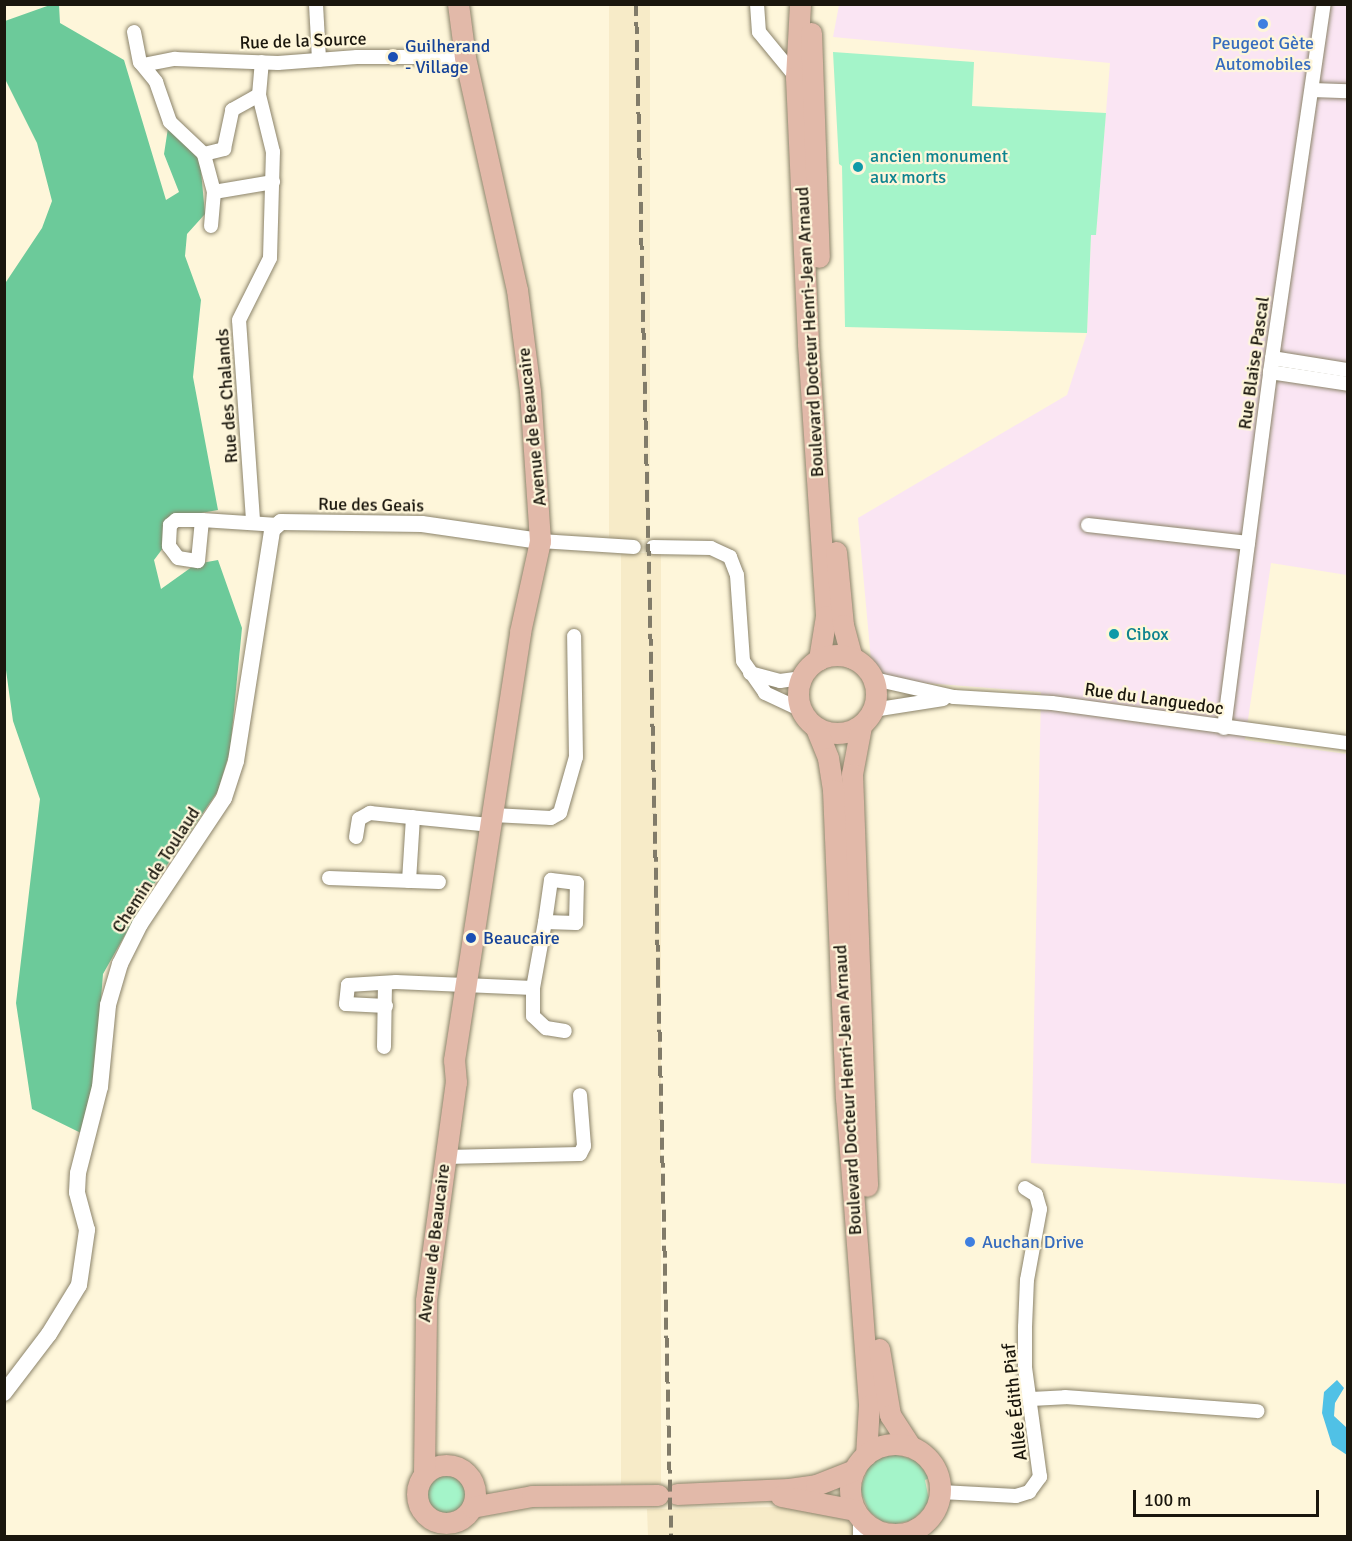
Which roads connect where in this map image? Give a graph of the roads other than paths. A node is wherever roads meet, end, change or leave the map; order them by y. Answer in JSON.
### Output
{"nodes":[{"id":1,"x":316,"y":4,"type":"edge"},
{"id":2,"x":458,"y":4,"type":"edge"},
{"id":3,"x":757,"y":4,"type":"edge"},
{"id":4,"x":800,"y":4,"type":"edge"},
{"id":5,"x":814,"y":4,"type":"edge"},
{"id":6,"x":1324,"y":4,"type":"edge"},
{"id":7,"x":134,"y":32,"type":"dead end"},
{"id":8,"x":465,"y":57,"type":"junction"},
{"id":9,"x":319,"y":60,"type":"junction"},
{"id":10,"x":262,"y":62,"type":"junction"},
{"id":11,"x":143,"y":64,"type":"junction"},
{"id":12,"x":796,"y":76,"type":"junction"},
{"id":13,"x":1312,"y":90,"type":"junction"},
{"id":14,"x":1347,"y":91,"type":"edge"},
{"id":15,"x":259,"y":95,"type":"junction"},
{"id":16,"x":204,"y":154,"type":"junction"},
{"id":17,"x":273,"y":182,"type":"junction"},
{"id":18,"x":214,"y":192,"type":"junction"},
{"id":19,"x":211,"y":226,"type":"dead end"},
{"id":20,"x":1271,"y":365,"type":"junction"},
{"id":21,"x":1347,"y":370,"type":"edge"},
{"id":22,"x":1347,"y":384,"type":"edge"},
{"id":23,"x":202,"y":520,"type":"dead end"},
{"id":24,"x":253,"y":520,"type":"junction"},
{"id":25,"x":278,"y":525,"type":"junction"},
{"id":26,"x":1088,"y":525,"type":"dead end"},
{"id":27,"x":540,"y":541,"type":"junction"},
{"id":28,"x":1248,"y":543,"type":"junction"},
{"id":29,"x":634,"y":547,"type":"dead end"},
{"id":30,"x":653,"y":547,"type":"dead end"},
{"id":31,"x":574,"y":636,"type":"dead end"},
{"id":32,"x":852,"y":658,"type":"junction"},
{"id":33,"x":819,"y":659,"type":"junction"},
{"id":34,"x":750,"y":673,"type":"junction"},
{"id":35,"x":801,"y":678,"type":"junction"},
{"id":36,"x":874,"y":679,"type":"junction"},
{"id":37,"x":954,"y":698,"type":"junction"},
{"id":38,"x":801,"y":710,"type":"junction"},
{"id":39,"x":867,"y":718,"type":"junction"},
{"id":40,"x":816,"y":728,"type":"junction"},
{"id":41,"x":1224,"y":728,"type":"junction"},
{"id":42,"x":1347,"y":743,"type":"edge"},
{"id":43,"x":414,"y":817,"type":"junction"},
{"id":44,"x":492,"y":820,"type":"junction"},
{"id":45,"x":356,"y":837,"type":"dead end"},
{"id":46,"x":329,"y":878,"type":"dead end"},
{"id":47,"x":409,"y":881,"type":"junction"},
{"id":48,"x":439,"y":882,"type":"dead end"},
{"id":49,"x":544,"y":922,"type":"dead end"},
{"id":50,"x":385,"y":985,"type":"junction"},
{"id":51,"x":471,"y":987,"type":"junction"},
{"id":52,"x":533,"y":988,"type":"junction"},
{"id":53,"x":386,"y":1006,"type":"junction"},
{"id":54,"x":565,"y":1032,"type":"dead end"},
{"id":55,"x":384,"y":1047,"type":"dead end"},
{"id":56,"x":580,"y":1095,"type":"dead end"},
{"id":57,"x":445,"y":1157,"type":"junction"},
{"id":58,"x":1025,"y":1188,"type":"dead end"},
{"id":59,"x":4,"y":1393,"type":"edge"},
{"id":60,"x":1031,"y":1399,"type":"junction"},
{"id":61,"x":426,"y":1405,"type":"junction"},
{"id":62,"x":1257,"y":1411,"type":"dead end"},
{"id":63,"x":910,"y":1446,"type":"junction"},
{"id":64,"x":860,"y":1462,"type":"junction"},
{"id":65,"x":454,"y":1465,"type":"junction"},
{"id":66,"x":424,"y":1474,"type":"junction"},
{"id":67,"x":472,"y":1480,"type":"junction"},
{"id":68,"x":941,"y":1492,"type":"junction"},
{"id":69,"x":759,"y":1493,"type":"junction"},
{"id":70,"x":532,"y":1497,"type":"junction"},
{"id":71,"x":464,"y":1521,"type":"edge"},
{"id":72,"x":858,"y":1521,"type":"edge"},
{"id":73,"x":931,"y":1527,"type":"edge"},
{"id":74,"x":434,"y":1528,"type":"edge"},
{"id":75,"x":887,"y":1535,"type":"edge"}],
"edges":[{"from":1,"to":9,"type":"street"},
{"from":2,"to":8,"type":"main road","name":"Avenue de Beaucaire"},
{"from":3,"to":12,"type":"street"},
{"from":4,"to":12,"type":"main road","name":"Boulevard Docteur Henri-Jean Arnaud"},
{"from":5,"to":32,"type":"main road","name":"Boulevard Docteur Henri-Jean Arnaud"},
{"from":6,"to":13,"type":"street","name":"Rue Blaise Pascal"},
{"from":7,"to":11,"type":"street"},
{"from":8,"to":9,"type":"street","name":"Rue de la Source"},
{"from":8,"to":27,"type":"main road","name":"Avenue de Beaucaire"},
{"from":9,"to":10,"type":"street","name":"Rue de la Source"},
{"from":10,"to":11,"type":"street","name":"Rue de la Source"},
{"from":10,"to":15,"type":"street","name":"Rue des Chalands"},
{"from":11,"to":16,"type":"street"},
{"from":12,"to":33,"type":"main road","name":"Boulevard Docteur Henri-Jean Arnaud"},
{"from":13,"to":14,"type":"street"},
{"from":13,"to":20,"type":"street","name":"Rue Blaise Pascal"},
{"from":15,"to":16,"type":"street"},
{"from":15,"to":17,"type":"street","name":"Rue des Chalands"},
{"from":16,"to":18,"type":"street"},
{"from":17,"to":18,"type":"street"},
{"from":17,"to":24,"type":"street","name":"Rue des Chalands"},
{"from":18,"to":19,"type":"street"},
{"from":20,"to":21,"type":"street"},
{"from":20,"to":22,"type":"street"},
{"from":20,"to":28,"type":"street","name":"Rue Blaise Pascal"},
{"from":23,"to":24,"type":"street","name":"Rue des Geais"},
{"from":24,"to":25,"type":"street","name":"Rue des Geais"},
{"from":25,"to":27,"type":"street","name":"Rue des Geais"},
{"from":25,"to":59,"type":"street","name":"Chemin de Toulaud"},
{"from":26,"to":28,"type":"street"},
{"from":27,"to":29,"type":"street"},
{"from":27,"to":44,"type":"main road","name":"Avenue de Beaucaire"},
{"from":28,"to":41,"type":"street","name":"Rue Blaise Pascal"},
{"from":30,"to":34,"type":"street"},
{"from":31,"to":44,"type":"street"},
{"from":32,"to":33,"type":"main road"},
{"from":32,"to":36,"type":"main road"},
{"from":33,"to":35,"type":"main road"},
{"from":34,"to":35,"type":"street"},
{"from":34,"to":38,"type":"street"},
{"from":35,"to":38,"type":"main road"},
{"from":36,"to":37,"type":"street","name":"Rue du Languedoc"},
{"from":36,"to":39,"type":"main road"},
{"from":37,"to":39,"type":"street","name":"Rue du Languedoc"},
{"from":37,"to":41,"type":"street","name":"Rue du Languedoc"},
{"from":38,"to":40,"type":"main road"},
{"from":39,"to":40,"type":"main road"},
{"from":39,"to":63,"type":"main road","name":"Boulevard Docteur Henri-Jean Arnaud"},
{"from":40,"to":64,"type":"main road","name":"Boulevard Docteur Henri-Jean Arnaud"},
{"from":41,"to":42,"type":"street","name":"Rue du Languedoc"},
{"from":43,"to":44,"type":"street"},
{"from":43,"to":45,"type":"street"},
{"from":43,"to":47,"type":"street"},
{"from":44,"to":51,"type":"main road","name":"Avenue de Beaucaire"},
{"from":46,"to":47,"type":"street"},
{"from":47,"to":48,"type":"street"},
{"from":49,"to":52,"type":"street"},
{"from":50,"to":51,"type":"street"},
{"from":50,"to":53,"type":"street"},
{"from":50,"to":53,"type":"street"},
{"from":51,"to":52,"type":"street"},
{"from":51,"to":57,"type":"main road","name":"Avenue de Beaucaire"},
{"from":52,"to":54,"type":"street"},
{"from":53,"to":55,"type":"street"},
{"from":56,"to":57,"type":"street"},
{"from":57,"to":61,"type":"main road","name":"Avenue de Beaucaire"},
{"from":58,"to":60,"type":"street","name":"Allée Édith Piaf"},
{"from":60,"to":62,"type":"street"},
{"from":60,"to":68,"type":"street","name":"Allée Édith Piaf"},
{"from":61,"to":65,"type":"main road","name":"Avenue de Beaucaire"},
{"from":61,"to":66,"type":"main road","name":"Avenue de Beaucaire"},
{"from":63,"to":64,"type":"main road"},
{"from":63,"to":68,"type":"main road"},
{"from":64,"to":69,"type":"main road"},
{"from":64,"to":72,"type":"main road"},
{"from":65,"to":66,"type":"main road"},
{"from":65,"to":67,"type":"main road"},
{"from":66,"to":74,"type":"main road"},
{"from":67,"to":70,"type":"main road"},
{"from":67,"to":71,"type":"main road"},
{"from":68,"to":73,"type":"main road"},
{"from":69,"to":70,"type":"main road"},
{"from":69,"to":72,"type":"main road"},
{"from":70,"to":71,"type":"main road"},
{"from":71,"to":74,"type":"main road"},
{"from":72,"to":75,"type":"main road"},
{"from":73,"to":75,"type":"main road"}]}
